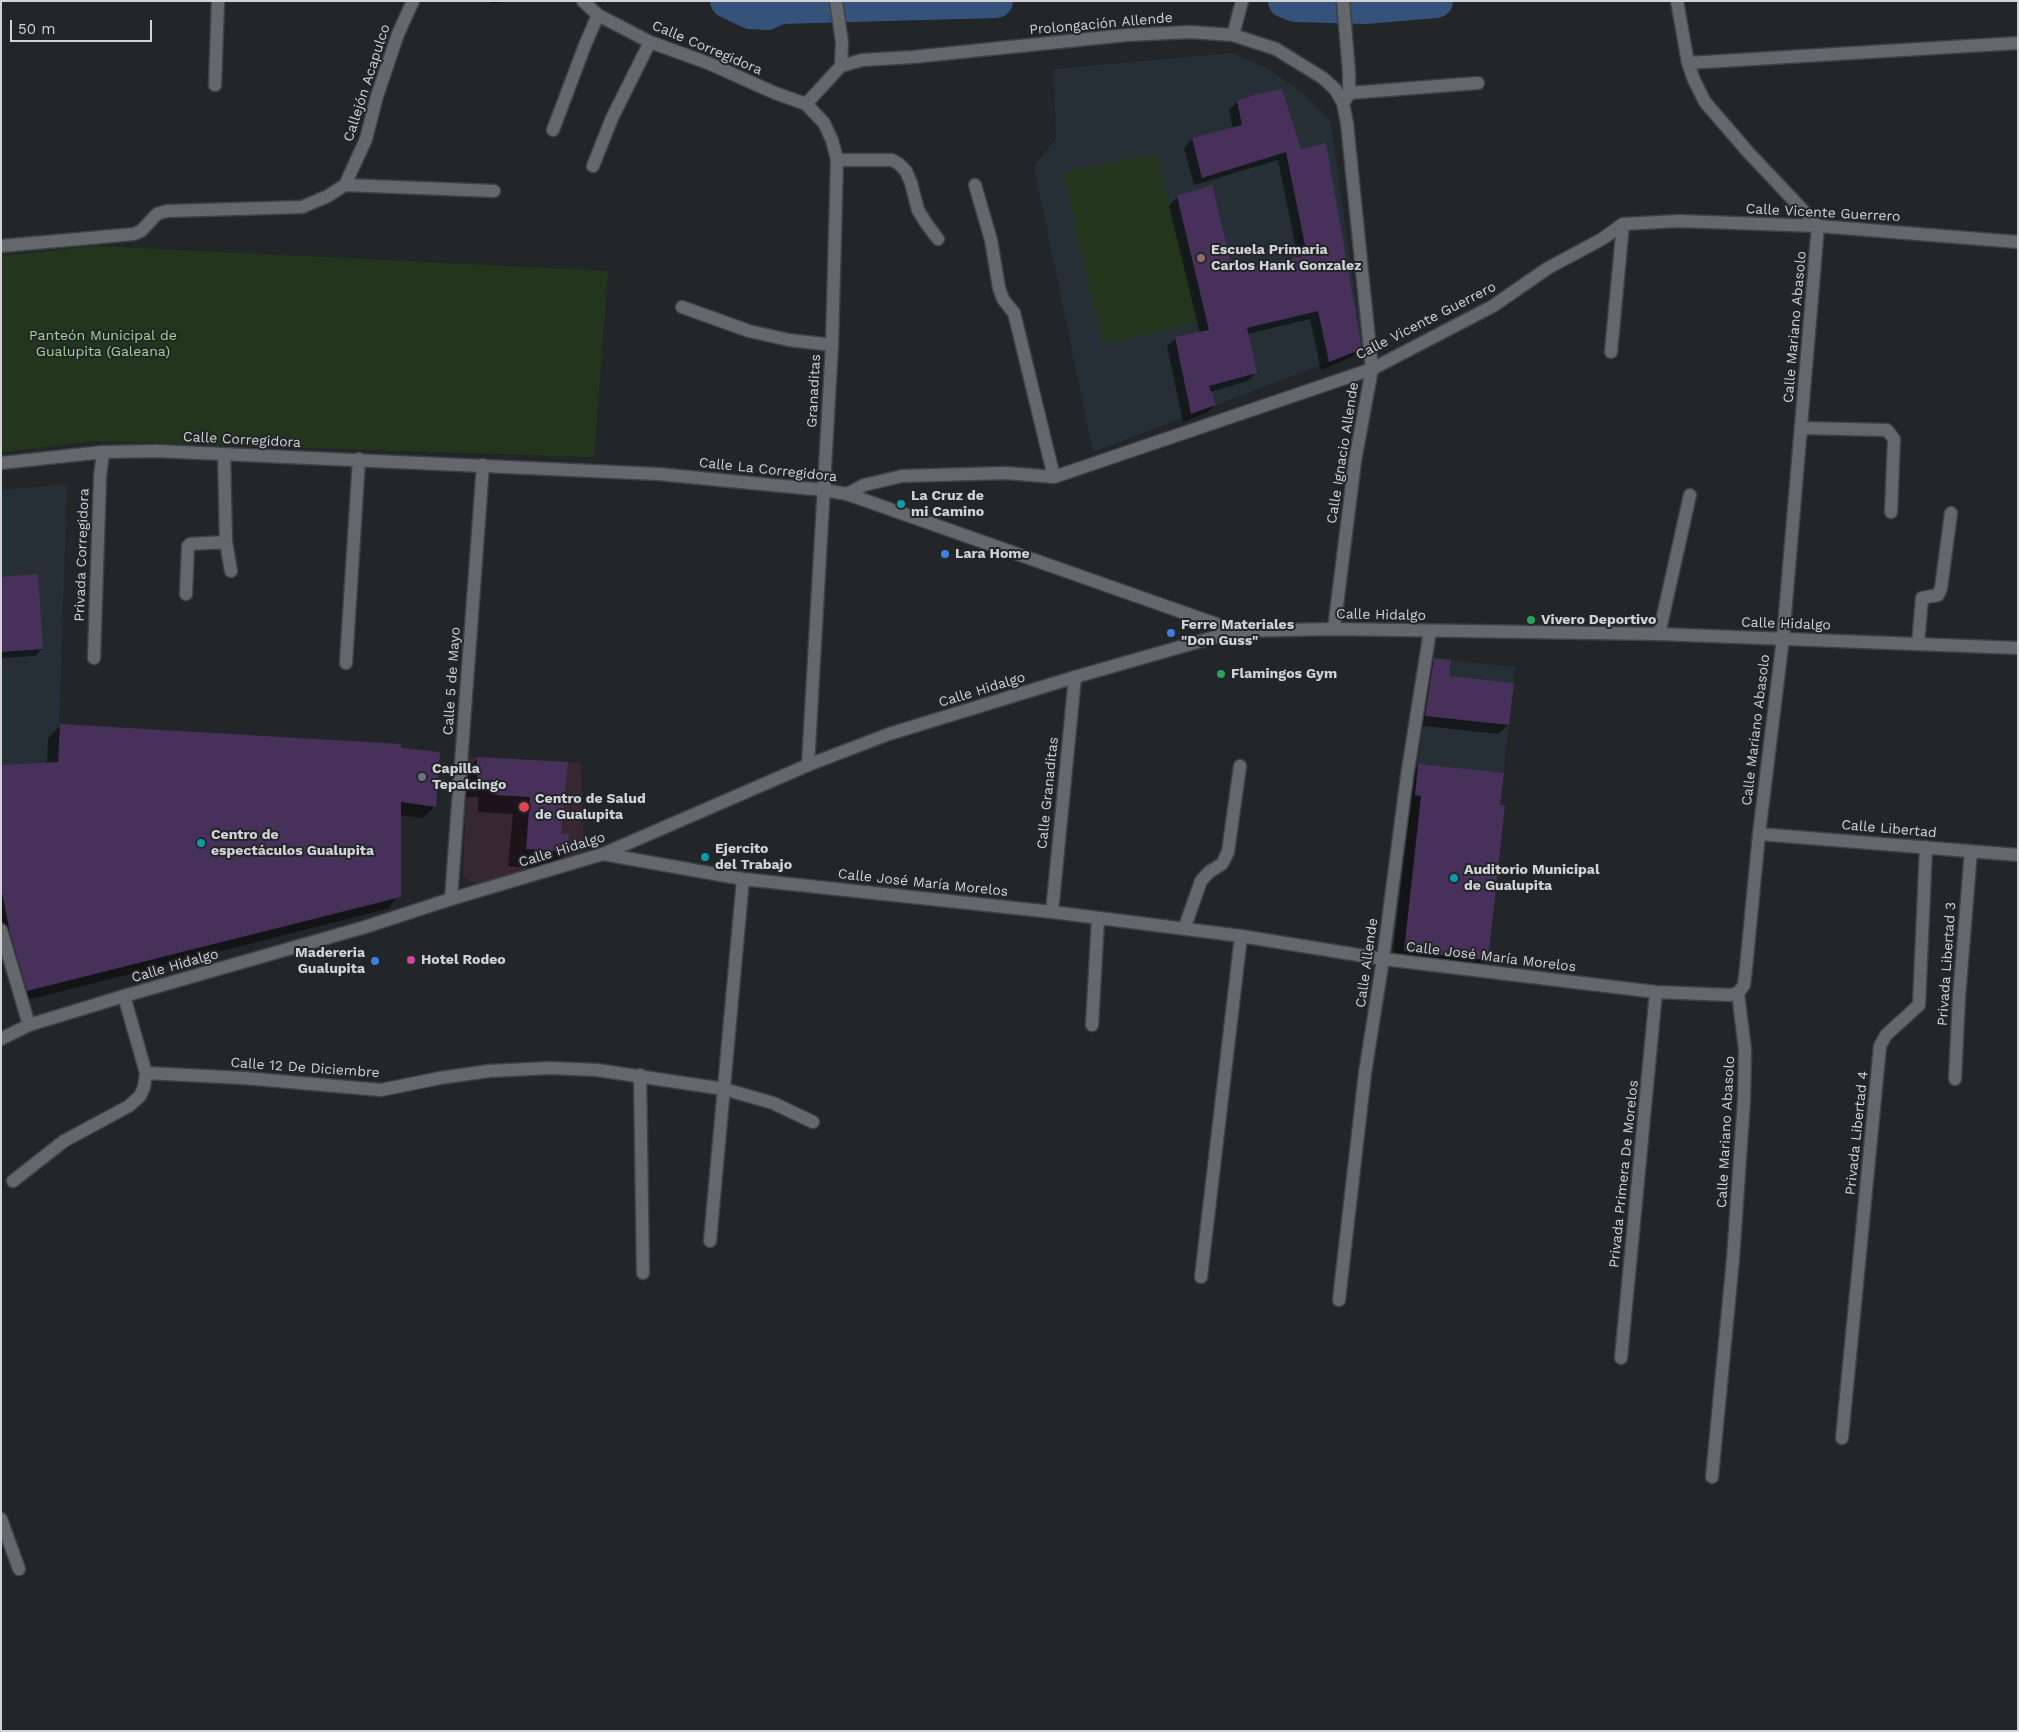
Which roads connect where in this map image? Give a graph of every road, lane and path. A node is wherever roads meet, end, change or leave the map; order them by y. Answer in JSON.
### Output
{"nodes":[{"id":1,"x":218,"y":1,"type":"edge"},
{"id":2,"x":413,"y":1,"type":"edge"},
{"id":3,"x":584,"y":1,"type":"edge"},
{"id":4,"x":836,"y":1,"type":"edge"},
{"id":5,"x":1343,"y":1,"type":"edge"},
{"id":6,"x":1677,"y":1,"type":"edge"},
{"id":7,"x":1242,"y":2,"type":"edge"},
{"id":8,"x":598,"y":15,"type":"junction"},
{"id":9,"x":1234,"y":35,"type":"junction"},
{"id":10,"x":650,"y":42,"type":"junction"},
{"id":11,"x":2018,"y":43,"type":"edge"},
{"id":12,"x":1688,"y":63,"type":"junction"},
{"id":13,"x":841,"y":66,"type":"junction"},
{"id":14,"x":1478,"y":83,"type":"dead end"},
{"id":15,"x":215,"y":85,"type":"dead end"},
{"id":16,"x":1346,"y":98,"type":"junction"},
{"id":17,"x":806,"y":104,"type":"junction"},
{"id":18,"x":553,"y":130,"type":"dead end"},
{"id":19,"x":837,"y":160,"type":"junction"},
{"id":20,"x":593,"y":166,"type":"dead end"},
{"id":21,"x":345,"y":185,"type":"junction"},
{"id":22,"x":975,"y":185,"type":"dead end"},
{"id":23,"x":494,"y":191,"type":"dead end"},
{"id":24,"x":1623,"y":224,"type":"junction"},
{"id":25,"x":1818,"y":226,"type":"junction"},
{"id":26,"x":938,"y":239,"type":"dead end"},
{"id":27,"x":2018,"y":242,"type":"edge"},
{"id":28,"x":1,"y":246,"type":"edge"},
{"id":29,"x":682,"y":307,"type":"dead end"},
{"id":30,"x":832,"y":345,"type":"junction"},
{"id":31,"x":1611,"y":352,"type":"dead end"},
{"id":32,"x":1372,"y":369,"type":"junction"},
{"id":33,"x":1802,"y":428,"type":"junction"},
{"id":34,"x":103,"y":452,"type":"junction"},
{"id":35,"x":224,"y":454,"type":"junction"},
{"id":36,"x":359,"y":459,"type":"junction"},
{"id":37,"x":1,"y":463,"type":"edge"},
{"id":38,"x":483,"y":465,"type":"junction"},
{"id":39,"x":1054,"y":477,"type":"junction"},
{"id":40,"x":824,"y":490,"type":"junction"},
{"id":41,"x":847,"y":494,"type":"junction"},
{"id":42,"x":1690,"y":495,"type":"dead end"},
{"id":43,"x":1891,"y":512,"type":"dead end"},
{"id":44,"x":1951,"y":513,"type":"dead end"},
{"id":45,"x":226,"y":542,"type":"junction"},
{"id":46,"x":231,"y":572,"type":"dead end"},
{"id":47,"x":186,"y":594,"type":"dead end"},
{"id":48,"x":1334,"y":629,"type":"junction"},
{"id":49,"x":1236,"y":631,"type":"junction"},
{"id":50,"x":1430,"y":631,"type":"junction"},
{"id":51,"x":1659,"y":634,"type":"junction"},
{"id":52,"x":1783,"y":638,"type":"junction"},
{"id":53,"x":1918,"y":644,"type":"junction"},
{"id":54,"x":2018,"y":648,"type":"edge"},
{"id":55,"x":94,"y":658,"type":"dead end"},
{"id":56,"x":346,"y":663,"type":"dead end"},
{"id":57,"x":1075,"y":677,"type":"junction"},
{"id":58,"x":808,"y":765,"type":"junction"},
{"id":59,"x":1240,"y":766,"type":"dead end"},
{"id":60,"x":1759,"y":834,"type":"junction"},
{"id":61,"x":1926,"y":847,"type":"junction"},
{"id":62,"x":1971,"y":851,"type":"junction"},
{"id":63,"x":603,"y":854,"type":"junction"},
{"id":64,"x":2018,"y":855,"type":"edge"},
{"id":65,"x":744,"y":879,"type":"junction"},
{"id":66,"x":451,"y":899,"type":"junction"},
{"id":67,"x":1052,"y":912,"type":"junction"},
{"id":68,"x":1098,"y":919,"type":"junction"},
{"id":69,"x":1184,"y":929,"type":"junction"},
{"id":70,"x":1,"y":930,"type":"edge"},
{"id":71,"x":1241,"y":936,"type":"junction"},
{"id":72,"x":1384,"y":959,"type":"junction"},
{"id":73,"x":1656,"y":992,"type":"junction"},
{"id":74,"x":1738,"y":993,"type":"junction"},
{"id":75,"x":124,"y":996,"type":"junction"},
{"id":76,"x":1092,"y":1025,"type":"dead end"},
{"id":77,"x":29,"y":1026,"type":"junction"},
{"id":78,"x":1,"y":1039,"type":"edge"},
{"id":79,"x":146,"y":1073,"type":"junction"},
{"id":80,"x":640,"y":1075,"type":"junction"},
{"id":81,"x":1956,"y":1079,"type":"dead end"},
{"id":82,"x":724,"y":1089,"type":"junction"},
{"id":83,"x":813,"y":1122,"type":"dead end"},
{"id":84,"x":13,"y":1181,"type":"dead end"},
{"id":85,"x":710,"y":1241,"type":"dead end"},
{"id":86,"x":643,"y":1273,"type":"dead end"},
{"id":87,"x":1201,"y":1277,"type":"dead end"},
{"id":88,"x":1339,"y":1300,"type":"dead end"},
{"id":89,"x":1622,"y":1358,"type":"dead end"},
{"id":90,"x":1842,"y":1438,"type":"dead end"},
{"id":91,"x":1712,"y":1477,"type":"dead end"},
{"id":92,"x":1,"y":1519,"type":"edge"},
{"id":93,"x":19,"y":1569,"type":"dead end"}],
"edges":[{"from":1,"to":15,"type":"street"},
{"from":2,"to":21,"type":"street","name":"Callejón Acapulco"},
{"from":3,"to":8,"type":"street","name":"Calle Corregidora"},
{"from":4,"to":13,"type":"street"},
{"from":5,"to":16,"type":"street","name":"Calle Ignacio Allende"},
{"from":6,"to":12,"type":"street"},
{"from":7,"to":9,"type":"street"},
{"from":8,"to":10,"type":"street","name":"Calle Corregidora"},
{"from":8,"to":18,"type":"street"},
{"from":9,"to":13,"type":"street","name":"Prolongación Allende"},
{"from":9,"to":16,"type":"street","name":"Prolongación Allende"},
{"from":10,"to":17,"type":"street","name":"Calle Corregidora"},
{"from":10,"to":20,"type":"street"},
{"from":11,"to":12,"type":"street"},
{"from":12,"to":25,"type":"street"},
{"from":13,"to":17,"type":"street"},
{"from":14,"to":16,"type":"street"},
{"from":16,"to":32,"type":"street","name":"Calle Ignacio Allende"},
{"from":17,"to":19,"type":"street","name":"Granaditas"},
{"from":19,"to":26,"type":"street"},
{"from":19,"to":30,"type":"street","name":"Granaditas"},
{"from":21,"to":23,"type":"street"},
{"from":21,"to":28,"type":"street"},
{"from":22,"to":39,"type":"street"},
{"from":24,"to":25,"type":"street","name":"Calle Vicente Guerrero"},
{"from":24,"to":31,"type":"street"},
{"from":24,"to":32,"type":"street","name":"Calle Vicente Guerrero"},
{"from":25,"to":27,"type":"street","name":"Calle Vicente Guerrero"},
{"from":25,"to":33,"type":"street","name":"Calle Mariano Abasolo"},
{"from":29,"to":30,"type":"street"},
{"from":30,"to":40,"type":"street","name":"Granaditas"},
{"from":32,"to":39,"type":"street","name":"Calle Vicente Guerrero"},
{"from":32,"to":48,"type":"street","name":"Calle Ignacio Allende"},
{"from":33,"to":43,"type":"street"},
{"from":33,"to":52,"type":"street","name":"Calle Mariano Abasolo"},
{"from":34,"to":35,"type":"street","name":"Calle Corregidora"},
{"from":34,"to":37,"type":"street","name":"Calle Corregidora"},
{"from":34,"to":55,"type":"street","name":"Privada Corregidora"},
{"from":35,"to":36,"type":"street","name":"Calle Corregidora"},
{"from":35,"to":45,"type":"street"},
{"from":36,"to":38,"type":"street","name":"Calle Corregidora"},
{"from":36,"to":56,"type":"street"},
{"from":38,"to":40,"type":"street","name":"Calle La Corregidora"},
{"from":38,"to":66,"type":"street","name":"Calle 5 de Mayo"},
{"from":39,"to":41,"type":"street","name":"Calle Vicente Guerrero"},
{"from":40,"to":41,"type":"street","name":"Calle La Corregidora"},
{"from":40,"to":58,"type":"street","name":"Granaditas"},
{"from":41,"to":49,"type":"street","name":"Calle La Corregidora"},
{"from":42,"to":51,"type":"street"},
{"from":44,"to":53,"type":"street"},
{"from":45,"to":46,"type":"street"},
{"from":45,"to":47,"type":"street"},
{"from":48,"to":49,"type":"street","name":"Calle Hidalgo"},
{"from":48,"to":50,"type":"street","name":"Calle Hidalgo"},
{"from":49,"to":57,"type":"street","name":"Calle Hidalgo"},
{"from":50,"to":51,"type":"street","name":"Calle Hidalgo"},
{"from":50,"to":72,"type":"street","name":"Calle Allende"},
{"from":51,"to":52,"type":"street","name":"Calle Hidalgo"},
{"from":52,"to":53,"type":"street","name":"Calle Hidalgo"},
{"from":52,"to":60,"type":"street","name":"Calle Mariano Abasolo"},
{"from":53,"to":54,"type":"street","name":"Calle Hidalgo"},
{"from":57,"to":58,"type":"street","name":"Calle Hidalgo"},
{"from":57,"to":67,"type":"street","name":"Calle Granaditas"},
{"from":58,"to":63,"type":"street","name":"Calle Hidalgo"},
{"from":59,"to":69,"type":"street"},
{"from":60,"to":61,"type":"street","name":"Calle Libertad"},
{"from":60,"to":74,"type":"street","name":"Calle Mariano Abasolo"},
{"from":61,"to":62,"type":"street","name":"Calle Libertad"},
{"from":61,"to":90,"type":"street","name":"Privada Libertad 4"},
{"from":62,"to":64,"type":"street","name":"Calle Libertad"},
{"from":62,"to":81,"type":"street","name":"Privada Libertad 3"},
{"from":63,"to":65,"type":"street","name":"Calle José María Morelos"},
{"from":63,"to":66,"type":"street","name":"Calle Hidalgo"},
{"from":65,"to":67,"type":"street","name":"Calle José María Morelos"},
{"from":65,"to":82,"type":"street"},
{"from":66,"to":75,"type":"street","name":"Calle Hidalgo"},
{"from":67,"to":68,"type":"street","name":"Calle José María Morelos"},
{"from":68,"to":69,"type":"street","name":"Calle José María Morelos"},
{"from":68,"to":76,"type":"street"},
{"from":69,"to":71,"type":"street","name":"Calle José María Morelos"},
{"from":70,"to":77,"type":"street"},
{"from":71,"to":72,"type":"street","name":"Calle José María Morelos"},
{"from":71,"to":87,"type":"street"},
{"from":72,"to":73,"type":"street","name":"Calle José María Morelos"},
{"from":72,"to":88,"type":"street","name":"Calle Allende"},
{"from":73,"to":74,"type":"street","name":"Calle José María Morelos"},
{"from":73,"to":89,"type":"street","name":"Privada Primera De Morelos"},
{"from":74,"to":91,"type":"street","name":"Calle Mariano Abasolo"},
{"from":75,"to":77,"type":"street","name":"Calle Hidalgo"},
{"from":75,"to":79,"type":"street"},
{"from":77,"to":78,"type":"street","name":"Calle Hidalgo"},
{"from":79,"to":80,"type":"street","name":"Calle 12 De Diciembre"},
{"from":79,"to":84,"type":"street"},
{"from":80,"to":82,"type":"street","name":"Calle 12 De Diciembre"},
{"from":80,"to":86,"type":"street"},
{"from":82,"to":83,"type":"street","name":"Calle 12 De Diciembre"},
{"from":82,"to":85,"type":"street"},
{"from":92,"to":93,"type":"street"}]}
